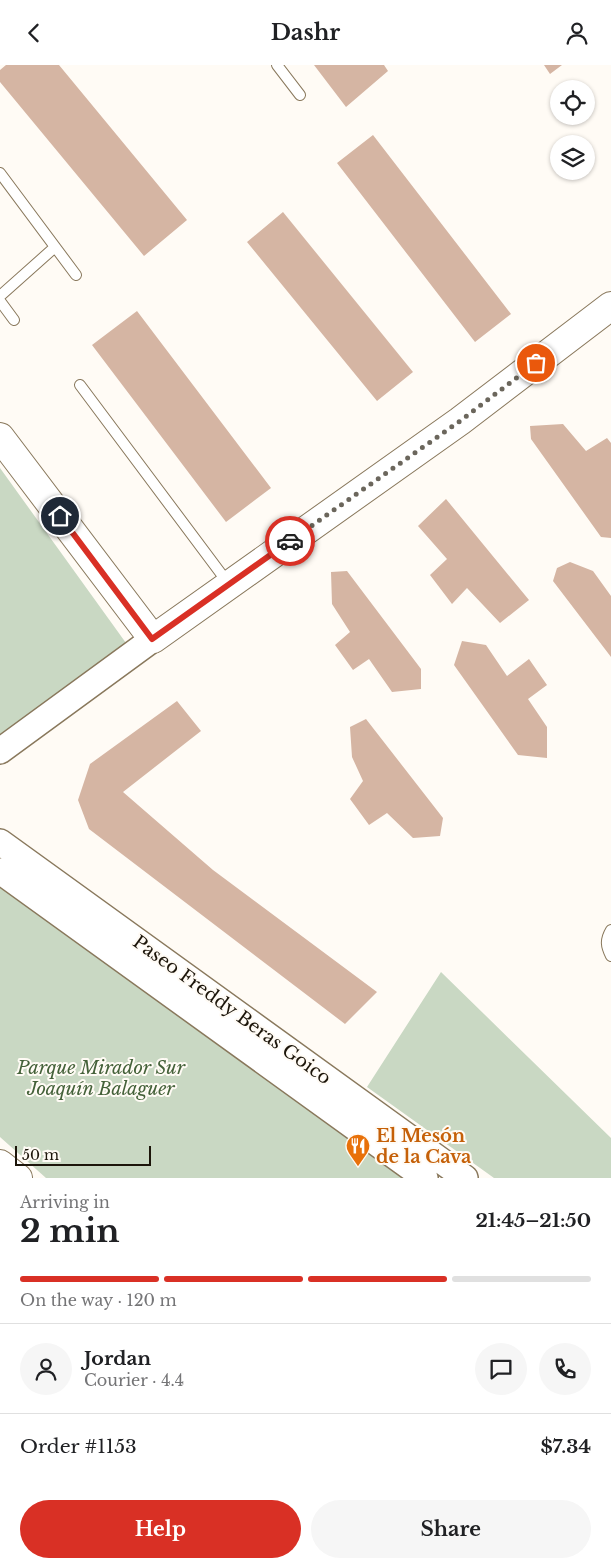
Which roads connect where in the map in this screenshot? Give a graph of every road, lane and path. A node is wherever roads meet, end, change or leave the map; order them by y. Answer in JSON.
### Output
{"nodes":[{"id":1,"x":277,"y":65,"type":"edge"},
{"id":2,"x":300,"y":95,"type":"dead end"},
{"id":3,"x":0,"y":173,"type":"edge"},
{"id":4,"x":55,"y":247,"type":"junction"},
{"id":5,"x":76,"y":275,"type":"dead end"},
{"id":6,"x":0,"y":296,"type":"edge"},
{"id":7,"x":0,"y":301,"type":"edge"},
{"id":8,"x":611,"y":305,"type":"edge"},
{"id":9,"x":14,"y":320,"type":"dead end"},
{"id":10,"x":80,"y":385,"type":"dead end"},
{"id":11,"x":0,"y":437,"type":"edge"},
{"id":12,"x":229,"y":584,"type":"junction"},
{"id":13,"x":152,"y":639,"type":"junction"},
{"id":14,"x":0,"y":751,"type":"edge"},
{"id":15,"x":0,"y":842,"type":"edge"},
{"id":16,"x":0,"y":871,"type":"edge"},
{"id":17,"x":611,"y":930,"type":"edge"},
{"id":18,"x":611,"y":956,"type":"edge"},
{"id":19,"x":287,"y":1063,"type":"junction"},
{"id":20,"x":0,"y":1164,"type":"edge"},
{"id":21,"x":18,"y":1178,"type":"edge"},
{"id":22,"x":425,"y":1178,"type":"edge"},
{"id":23,"x":465,"y":1178,"type":"edge"}],
"edges":[{"from":1,"to":2,"type":"lane"},
{"from":3,"to":4,"type":"lane"},
{"from":4,"to":5,"type":"lane"},
{"from":4,"to":6,"type":"lane"},
{"from":7,"to":9,"type":"lane"},
{"from":8,"to":12,"type":"main road"},
{"from":10,"to":12,"type":"lane"},
{"from":11,"to":13,"type":"main road"},
{"from":12,"to":13,"type":"main road"},
{"from":13,"to":14,"type":"street"},
{"from":15,"to":19,"type":"street","name":"Paseo Freddy Beras Goico"},
{"from":16,"to":19,"type":"street","name":"Paseo Freddy Beras Goico"},
{"from":17,"to":18,"type":"lane"},
{"from":19,"to":22,"type":"street","name":"Paseo Freddy Beras Goico"},
{"from":19,"to":23,"type":"street","name":"Paseo Freddy Beras Goico"},
{"from":20,"to":21,"type":"main road"}]}
